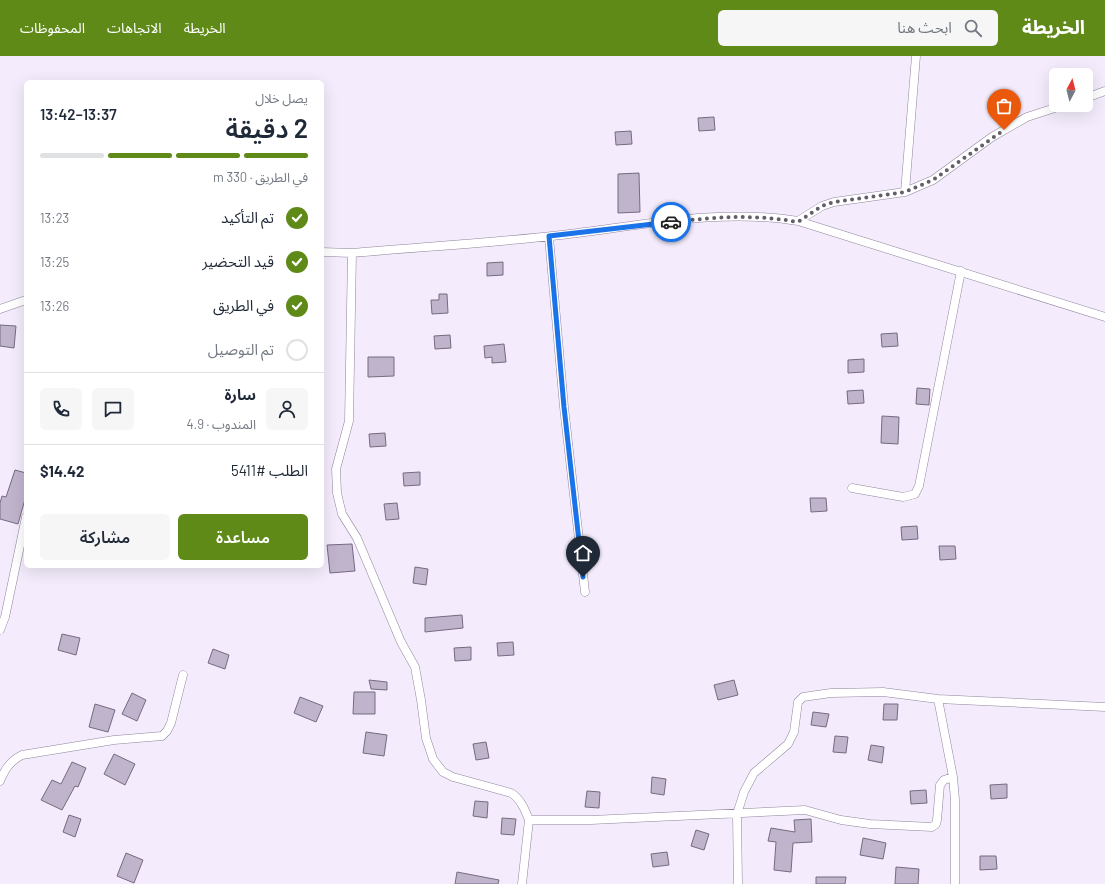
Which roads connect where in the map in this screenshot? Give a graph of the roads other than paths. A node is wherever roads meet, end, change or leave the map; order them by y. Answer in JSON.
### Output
{"nodes":[{"id":1,"x":916,"y":56,"type":"edge"},
{"id":2,"x":1105,"y":91,"type":"edge"},
{"id":3,"x":1093,"y":95,"type":"edge"},
{"id":4,"x":1049,"y":110,"type":"edge"},
{"id":5,"x":905,"y":192,"type":"junction"},
{"id":6,"x":798,"y":222,"type":"junction"},
{"id":7,"x":549,"y":236,"type":"junction"},
{"id":8,"x":324,"y":252,"type":"edge"},
{"id":9,"x":352,"y":253,"type":"junction"},
{"id":10,"x":961,"y":271,"type":"junction"},
{"id":11,"x":24,"y":301,"type":"edge"},
{"id":12,"x":0,"y":309,"type":"edge"},
{"id":13,"x":1105,"y":317,"type":"edge"},
{"id":14,"x":852,"y":488,"type":"dead end"},
{"id":15,"x":24,"y":526,"type":"edge"},
{"id":16,"x":585,"y":592,"type":"dead end"},
{"id":17,"x":0,"y":630,"type":"edge"},
{"id":18,"x":183,"y":676,"type":"dead end"},
{"id":19,"x":938,"y":699,"type":"junction"},
{"id":20,"x":1105,"y":707,"type":"edge"},
{"id":21,"x":953,"y":777,"type":"junction"},
{"id":22,"x":0,"y":781,"type":"edge"},
{"id":23,"x":737,"y":814,"type":"junction"},
{"id":24,"x":529,"y":820,"type":"junction"},
{"id":25,"x":522,"y":884,"type":"edge"},
{"id":26,"x":738,"y":884,"type":"edge"},
{"id":27,"x":954,"y":884,"type":"edge"}],
"edges":[{"from":1,"to":5,"type":"street"},
{"from":2,"to":3,"type":"street"},
{"from":4,"to":5,"type":"street"},
{"from":5,"to":6,"type":"street"},
{"from":6,"to":7,"type":"street"},
{"from":6,"to":10,"type":"street"},
{"from":7,"to":9,"type":"street"},
{"from":7,"to":16,"type":"street"},
{"from":8,"to":9,"type":"street"},
{"from":9,"to":24,"type":"street"},
{"from":10,"to":13,"type":"street"},
{"from":10,"to":14,"type":"street"},
{"from":11,"to":12,"type":"street"},
{"from":15,"to":17,"type":"street"},
{"from":18,"to":22,"type":"street"},
{"from":19,"to":20,"type":"street"},
{"from":19,"to":21,"type":"street"},
{"from":19,"to":23,"type":"street"},
{"from":21,"to":23,"type":"street"},
{"from":21,"to":27,"type":"street"},
{"from":23,"to":24,"type":"street"},
{"from":23,"to":26,"type":"street"},
{"from":24,"to":25,"type":"street"}]}
